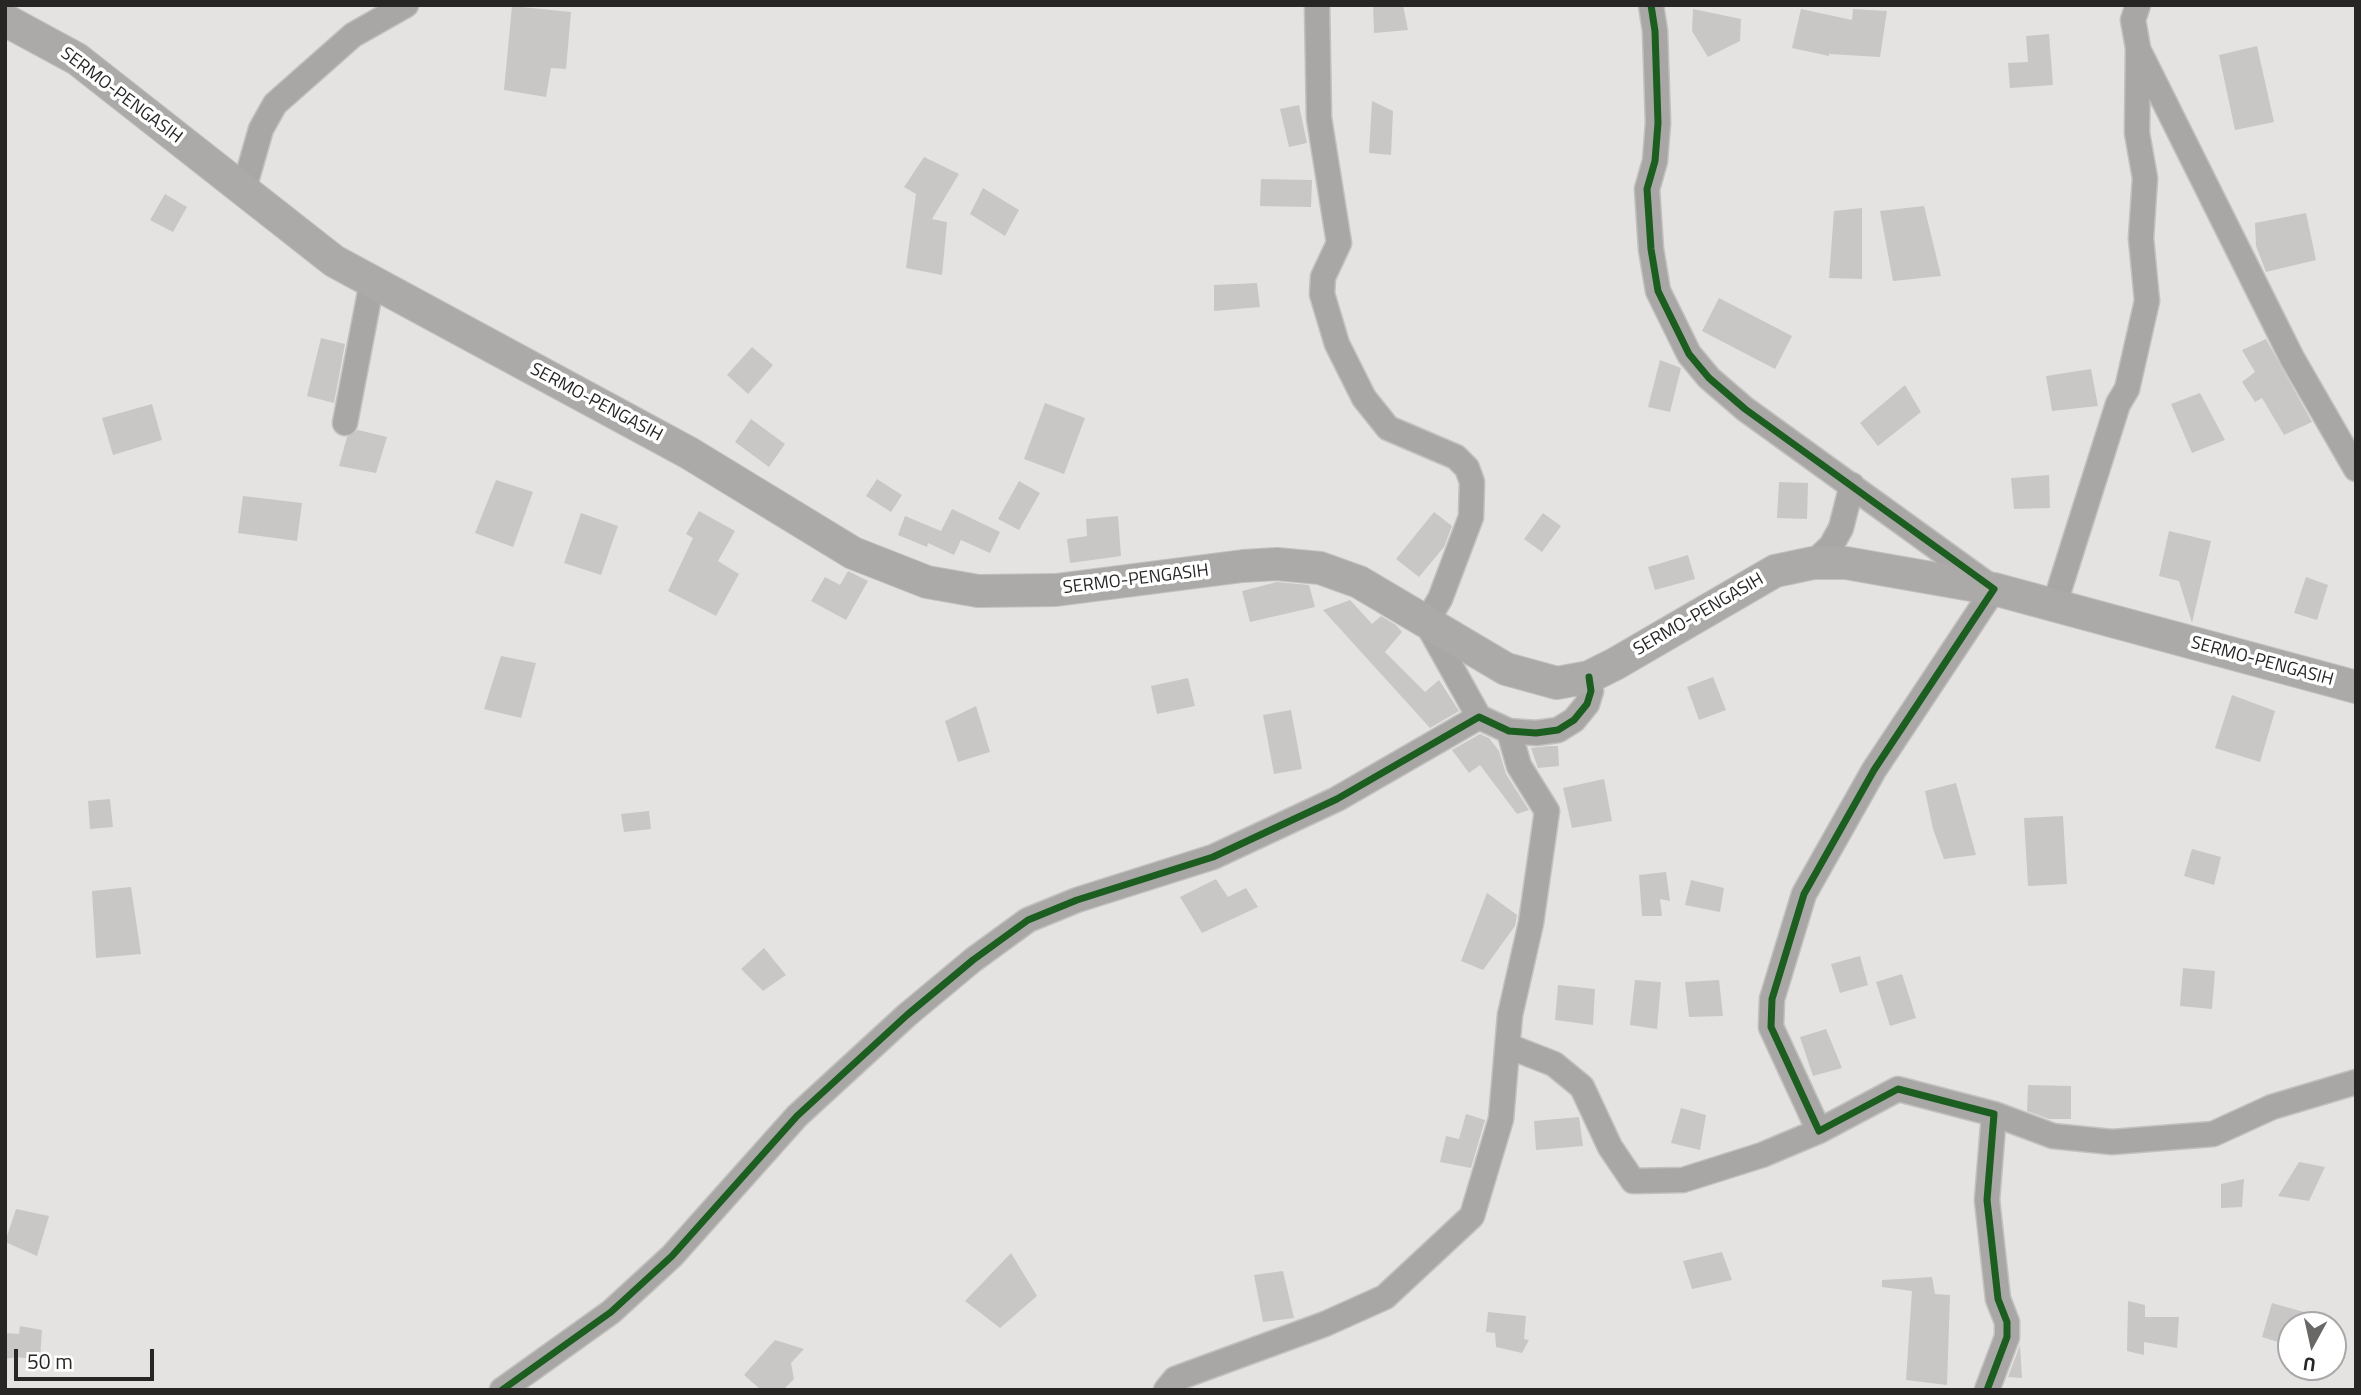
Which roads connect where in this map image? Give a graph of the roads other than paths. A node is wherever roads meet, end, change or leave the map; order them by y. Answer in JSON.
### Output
{"nodes":[{"id":1,"x":406,"y":5,"type":"edge"},
{"id":2,"x":1317,"y":5,"type":"edge"},
{"id":3,"x":1651,"y":5,"type":"edge"},
{"id":4,"x":2138,"y":5,"type":"edge"},
{"id":5,"x":5,"y":20,"type":"edge"},
{"id":6,"x":2138,"y":48,"type":"junction"},
{"id":7,"x":243,"y":192,"type":"junction"},
{"id":8,"x":372,"y":282,"type":"junction"},
{"id":9,"x":345,"y":423,"type":"dead end"},
{"id":10,"x":2356,"y":469,"type":"edge"},
{"id":11,"x":1852,"y":485,"type":"junction"},
{"id":12,"x":1813,"y":563,"type":"junction"},
{"id":13,"x":1994,"y":589,"type":"junction"},
{"id":14,"x":2054,"y":606,"type":"junction"},
{"id":15,"x":1426,"y":622,"type":"junction"},
{"id":16,"x":1589,"y":677,"type":"junction"},
{"id":17,"x":2356,"y":687,"type":"edge"},
{"id":18,"x":1479,"y":717,"type":"junction"},
{"id":19,"x":1509,"y":731,"type":"junction"},
{"id":20,"x":1508,"y":1046,"type":"junction"},
{"id":21,"x":2356,"y":1082,"type":"edge"},
{"id":22,"x":1994,"y":1114,"type":"junction"},
{"id":23,"x":1819,"y":1131,"type":"junction"},
{"id":24,"x":502,"y":1390,"type":"edge"},
{"id":25,"x":1166,"y":1390,"type":"edge"},
{"id":26,"x":1987,"y":1390,"type":"edge"}],
"edges":[{"from":1,"to":7,"type":"street"},
{"from":2,"to":15,"type":"street"},
{"from":3,"to":11,"type":"street"},
{"from":4,"to":6,"type":"street"},
{"from":5,"to":7,"type":"main road","name":"SERMO-PENGASIH"},
{"from":6,"to":10,"type":"street"},
{"from":6,"to":14,"type":"street"},
{"from":7,"to":8,"type":"main road","name":"SERMO-PENGASIH"},
{"from":8,"to":9,"type":"street"},
{"from":8,"to":15,"type":"main road","name":"SERMO-PENGASIH"},
{"from":11,"to":12,"type":"street"},
{"from":11,"to":13,"type":"street"},
{"from":12,"to":13,"type":"main road","name":"SERMO-PENGASIH"},
{"from":12,"to":16,"type":"main road","name":"SERMO-PENGASIH"},
{"from":13,"to":14,"type":"main road","name":"SERMO-PENGASIH"},
{"from":13,"to":23,"type":"street"},
{"from":14,"to":17,"type":"main road","name":"SERMO-PENGASIH"},
{"from":15,"to":16,"type":"main road","name":"SERMO-PENGASIH"},
{"from":15,"to":18,"type":"street"},
{"from":16,"to":19,"type":"street"},
{"from":18,"to":19,"type":"street"},
{"from":18,"to":24,"type":"street"},
{"from":19,"to":20,"type":"street"},
{"from":20,"to":23,"type":"street"},
{"from":20,"to":25,"type":"street"},
{"from":21,"to":22,"type":"street"},
{"from":22,"to":23,"type":"street"},
{"from":22,"to":26,"type":"street"}]}
